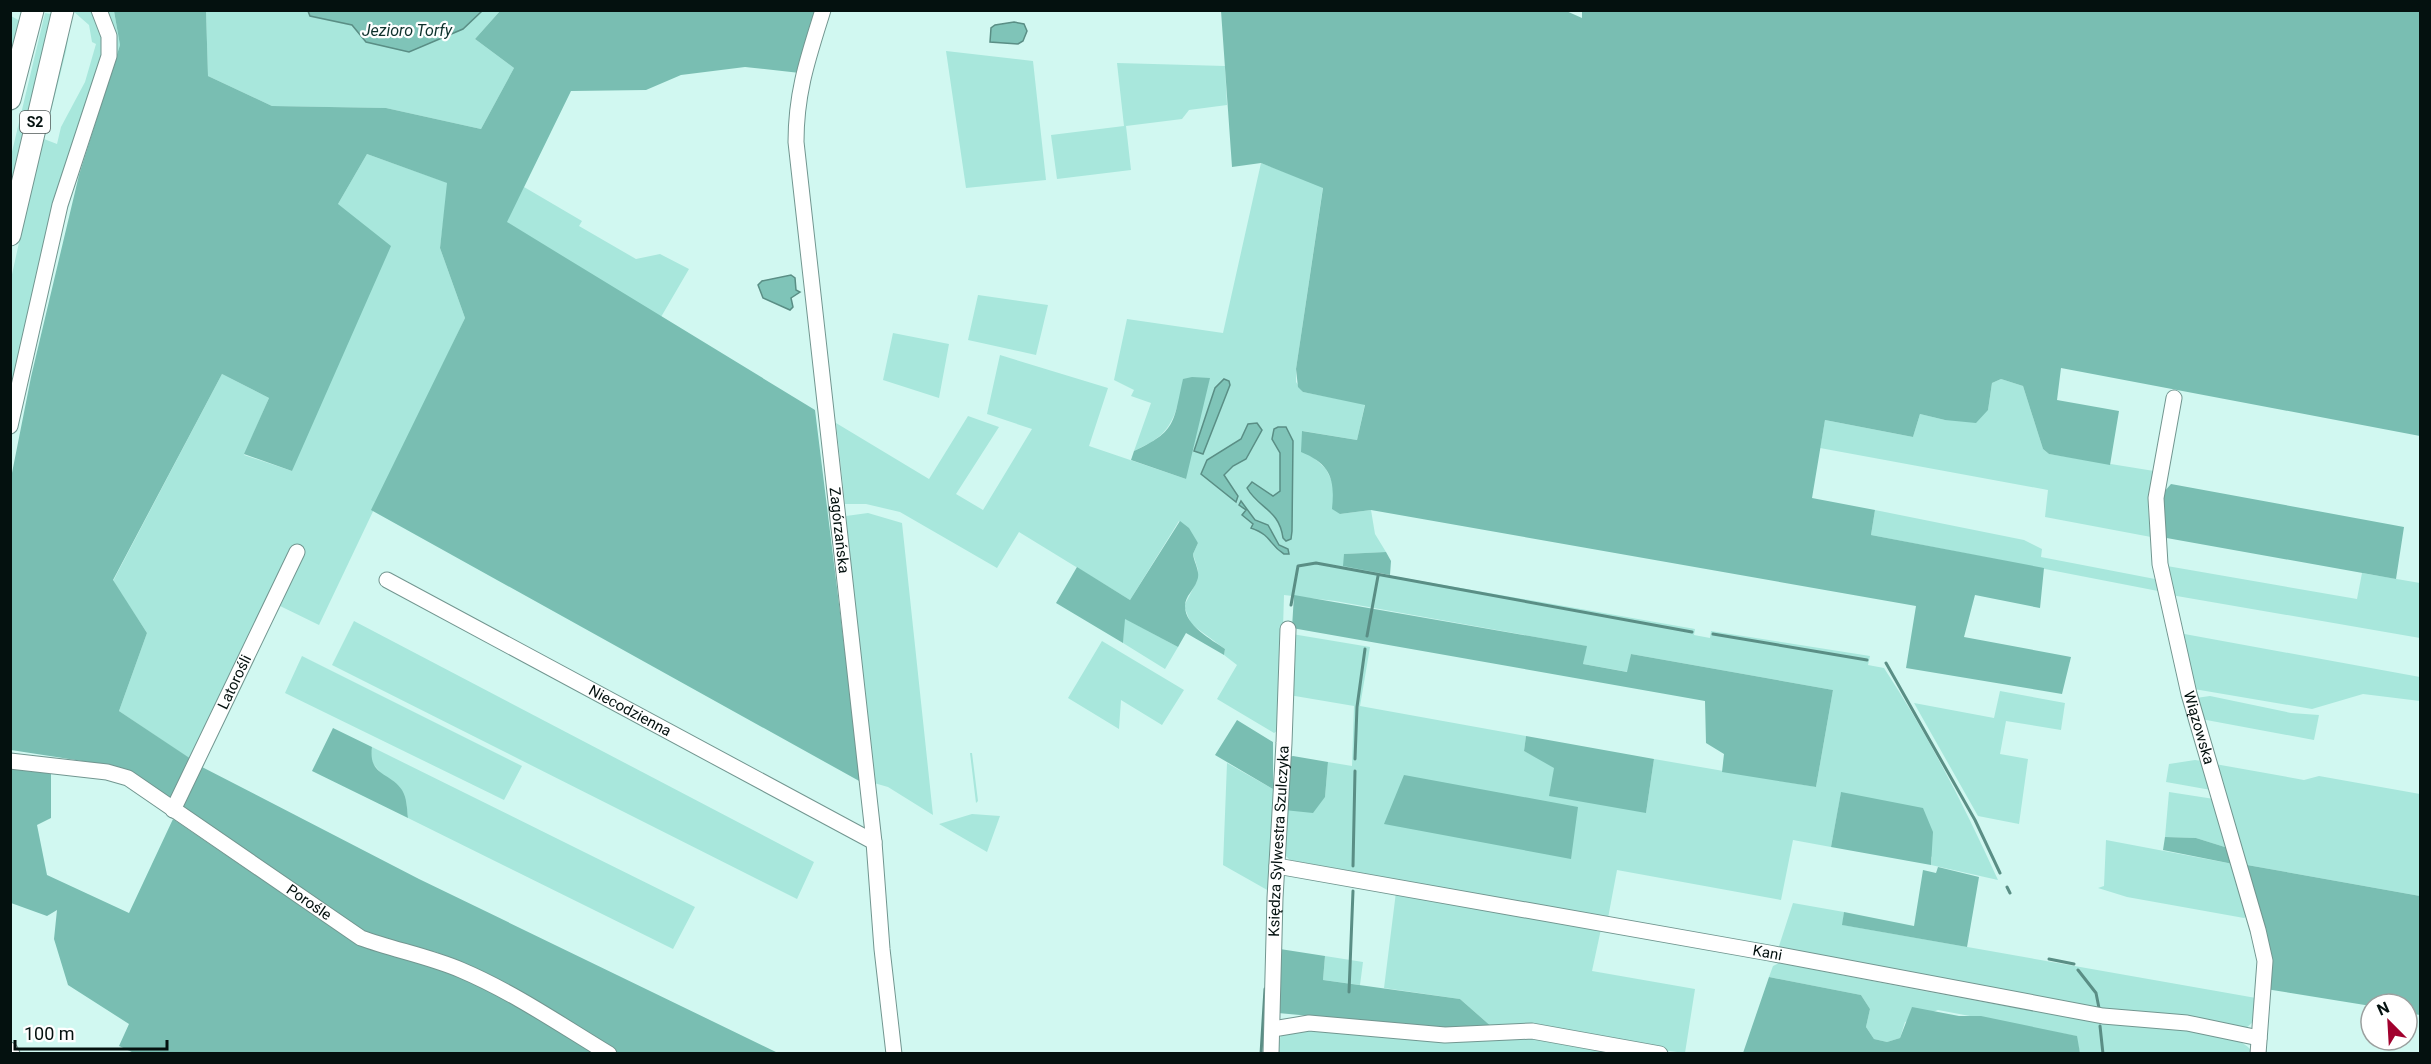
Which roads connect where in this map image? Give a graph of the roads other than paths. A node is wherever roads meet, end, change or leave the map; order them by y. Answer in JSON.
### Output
{"nodes":[{"id":1,"x":33,"y":10,"type":"edge"},
{"id":2,"x":63,"y":10,"type":"edge"},
{"id":3,"x":99,"y":10,"type":"edge"},
{"id":4,"x":823,"y":10,"type":"edge"},
{"id":5,"x":10,"y":99,"type":"edge"},
{"id":6,"x":10,"y":235,"type":"edge"},
{"id":7,"x":2174,"y":398,"type":"dead end"},
{"id":8,"x":10,"y":426,"type":"edge"},
{"id":9,"x":297,"y":552,"type":"dead end"},
{"id":10,"x":387,"y":580,"type":"dead end"},
{"id":11,"x":1288,"y":629,"type":"dead end"},
{"id":12,"x":10,"y":761,"type":"edge"},
{"id":13,"x":173,"y":810,"type":"junction"},
{"id":14,"x":874,"y":842,"type":"junction"},
{"id":15,"x":1277,"y":866,"type":"junction"},
{"id":16,"x":1273,"y":1029,"type":"junction"},
{"id":17,"x":2259,"y":1038,"type":"junction"},
{"id":18,"x":609,"y":1053,"type":"edge"},
{"id":19,"x":894,"y":1053,"type":"edge"},
{"id":20,"x":1271,"y":1053,"type":"edge"},
{"id":21,"x":1660,"y":1053,"type":"edge"},
{"id":22,"x":2258,"y":1053,"type":"edge"}],
"edges":[{"from":1,"to":5,"type":"highway","number":"S2"},
{"from":2,"to":6,"type":"highway","number":"S2"},
{"from":3,"to":8,"type":"street"},
{"from":4,"to":14,"type":"street","name":"Zagórzańska"},
{"from":7,"to":17,"type":"street","name":"Wiązowska"},
{"from":9,"to":13,"type":"street","name":"Latorośli"},
{"from":10,"to":14,"type":"street","name":"Niecodzienna"},
{"from":11,"to":15,"type":"street","name":"Księdza Sylwestra Szulczyka"},
{"from":12,"to":13,"type":"street","name":"Porośle"},
{"from":13,"to":18,"type":"street","name":"Porośle"},
{"from":14,"to":19,"type":"street","name":"Zagórzańska"},
{"from":15,"to":16,"type":"street","name":"Księdza Sylwestra Szulczyka"},
{"from":15,"to":17,"type":"street","name":"Kani"},
{"from":16,"to":20,"type":"street","name":"Księdza Sylwestra Szulczyka"},
{"from":16,"to":21,"type":"street"},
{"from":17,"to":22,"type":"street","name":"Wiązowska"}]}
